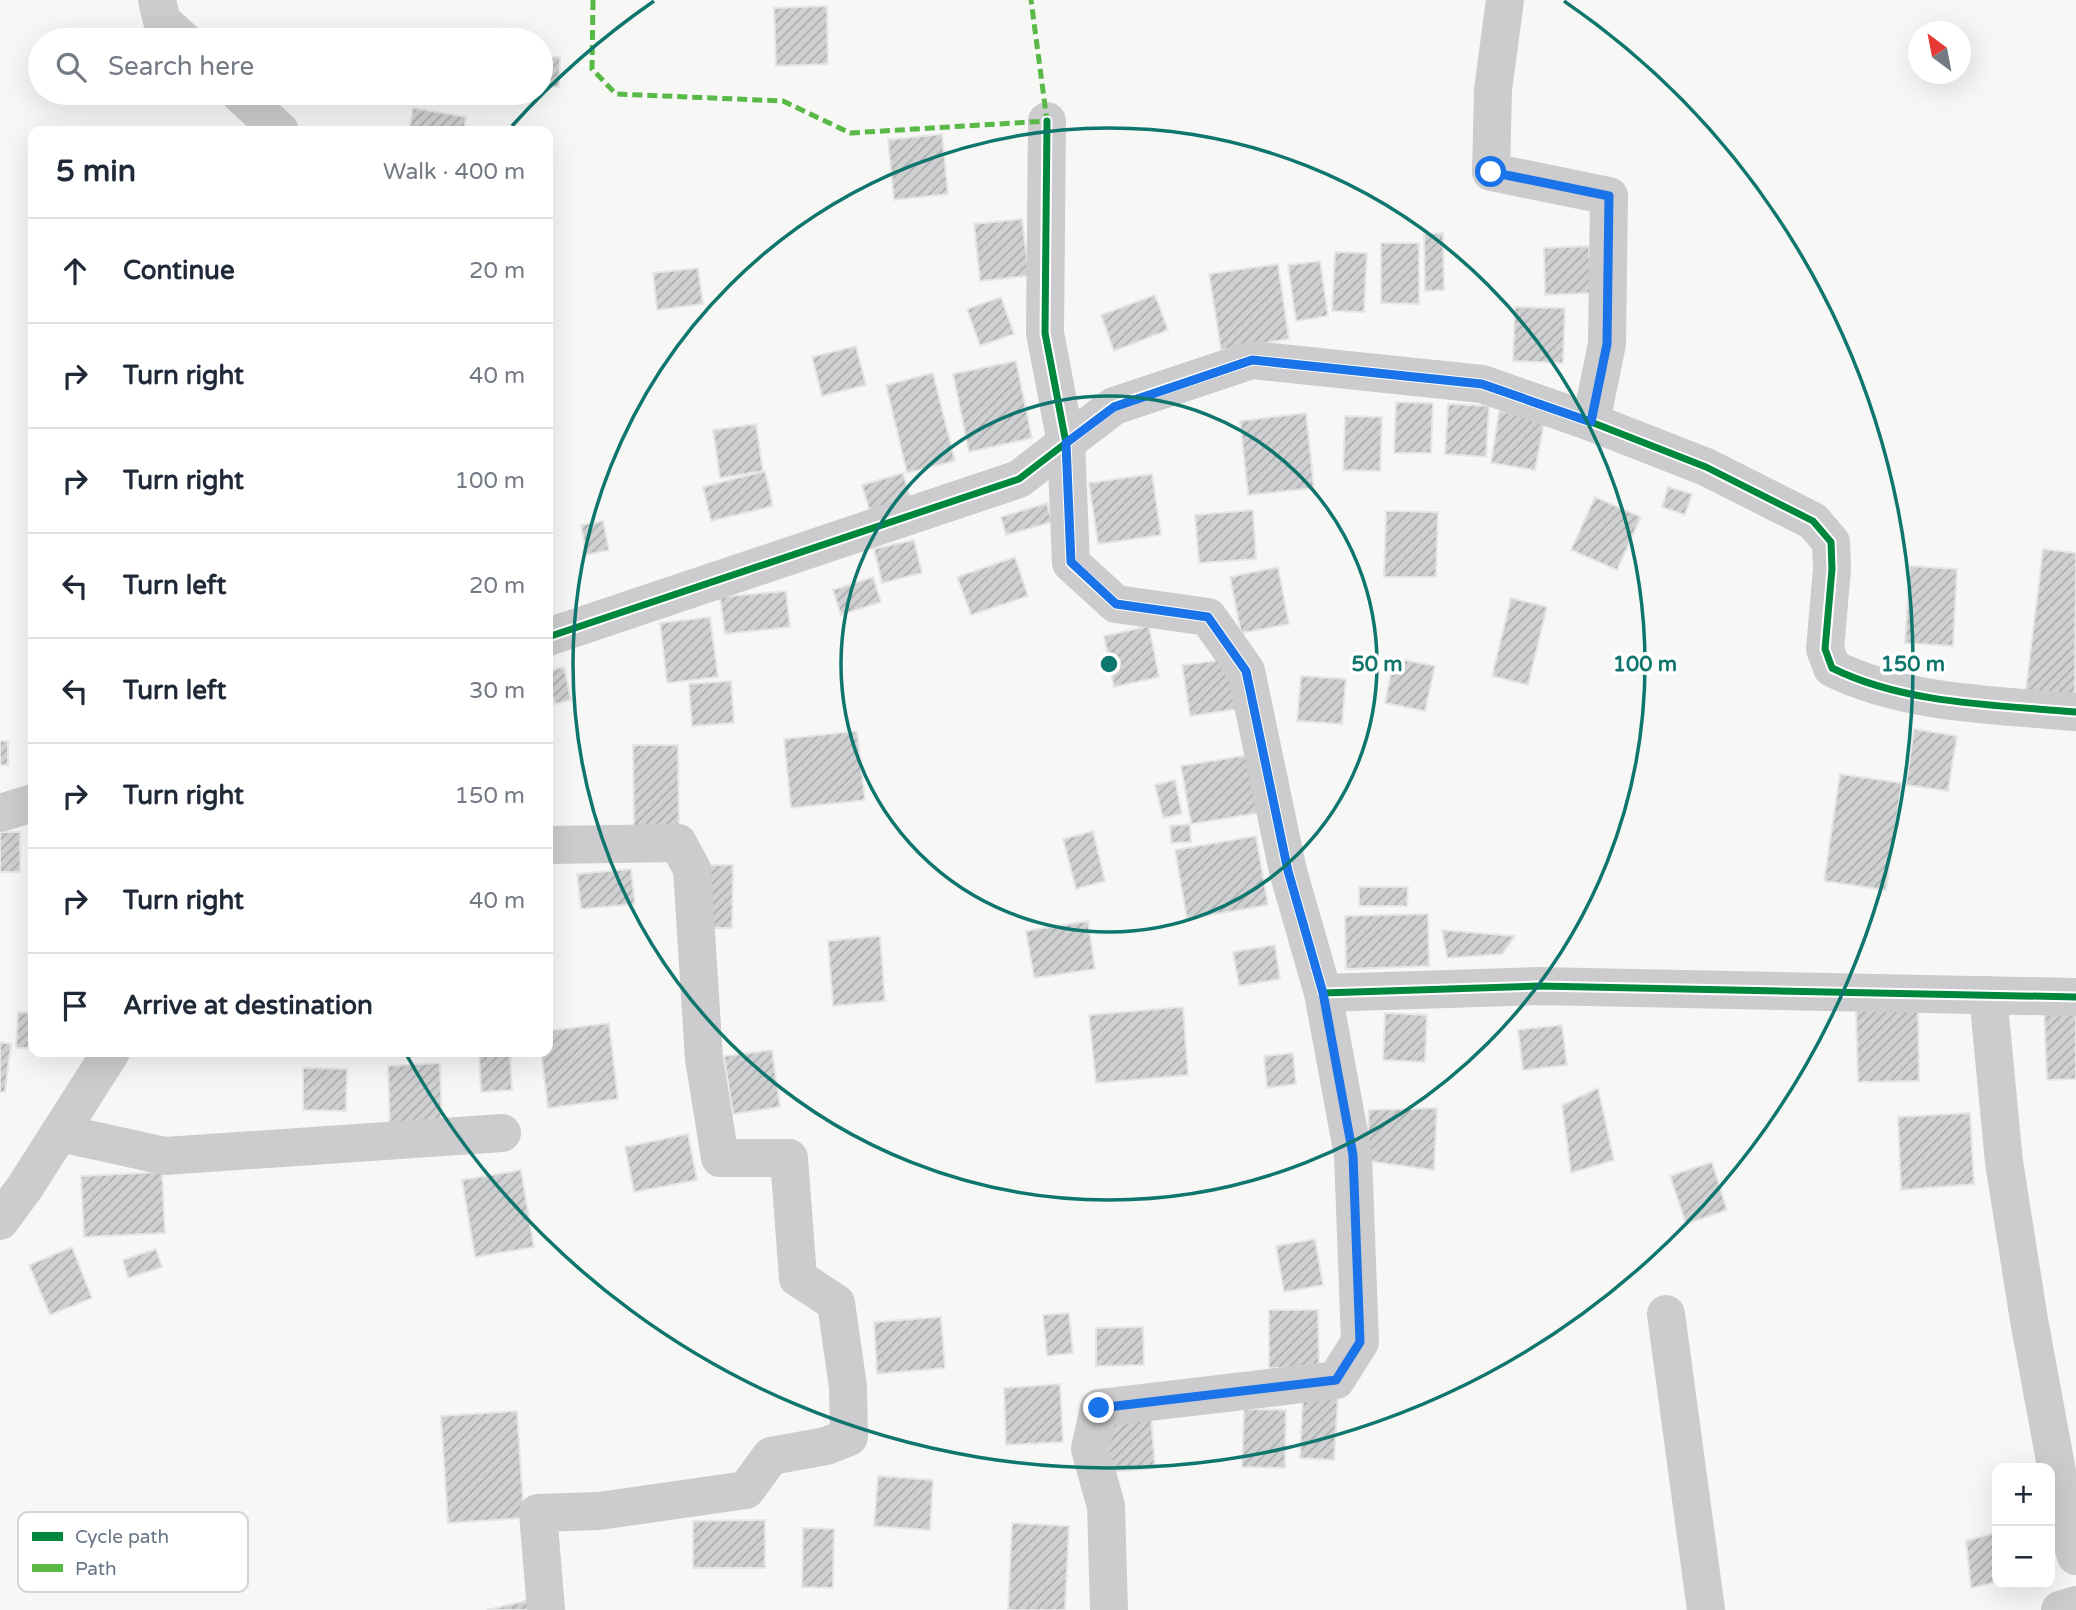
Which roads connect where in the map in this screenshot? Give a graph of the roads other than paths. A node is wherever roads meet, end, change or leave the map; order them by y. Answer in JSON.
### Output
{"nodes":[{"id":1,"x":157,"y":0,"type":"edge"},
{"id":2,"x":1505,"y":0,"type":"edge"},
{"id":3,"x":170,"y":28,"type":"edge"},
{"id":4,"x":252,"y":105,"type":"edge"},
{"id":5,"x":1047,"y":121,"type":"dead end"},
{"id":6,"x":275,"y":126,"type":"edge"},
{"id":7,"x":1591,"y":422,"type":"junction"},
{"id":8,"x":1066,"y":443,"type":"junction"},
{"id":9,"x":553,"y":635,"type":"edge"},
{"id":10,"x":2076,"y":712,"type":"edge"},
{"id":11,"x":28,"y":805,"type":"edge"},
{"id":12,"x":0,"y":814,"type":"edge"},
{"id":13,"x":553,"y":845,"type":"edge"},
{"id":14,"x":1323,"y":993,"type":"junction"},
{"id":15,"x":1989,"y":995,"type":"junction"},
{"id":16,"x":2076,"y":997,"type":"edge"},
{"id":17,"x":108,"y":1057,"type":"edge"},
{"id":18,"x":60,"y":1133,"type":"junction"},
{"id":19,"x":502,"y":1133,"type":"dead end"},
{"id":20,"x":0,"y":1221,"type":"edge"},
{"id":21,"x":1666,"y":1314,"type":"dead end"},
{"id":22,"x":2076,"y":1556,"type":"edge"},
{"id":23,"x":2076,"y":1605,"type":"edge"},
{"id":24,"x":546,"y":1610,"type":"edge"},
{"id":25,"x":1110,"y":1610,"type":"edge"},
{"id":26,"x":1706,"y":1610,"type":"edge"},
{"id":27,"x":2060,"y":1610,"type":"edge"}],
"edges":[{"from":1,"to":3,"type":"street"},
{"from":2,"to":7,"type":"street"},
{"from":4,"to":6,"type":"street"},
{"from":5,"to":8,"type":"street"},
{"from":7,"to":8,"type":"street"},
{"from":7,"to":10,"type":"street"},
{"from":8,"to":9,"type":"street"},
{"from":8,"to":14,"type":"street"},
{"from":11,"to":12,"type":"street"},
{"from":13,"to":24,"type":"street"},
{"from":14,"to":15,"type":"street"},
{"from":14,"to":25,"type":"street"},
{"from":15,"to":16,"type":"street"},
{"from":15,"to":22,"type":"street"},
{"from":17,"to":18,"type":"street"},
{"from":18,"to":19,"type":"street"},
{"from":18,"to":20,"type":"street"},
{"from":21,"to":26,"type":"street"},
{"from":23,"to":27,"type":"street"}]}
